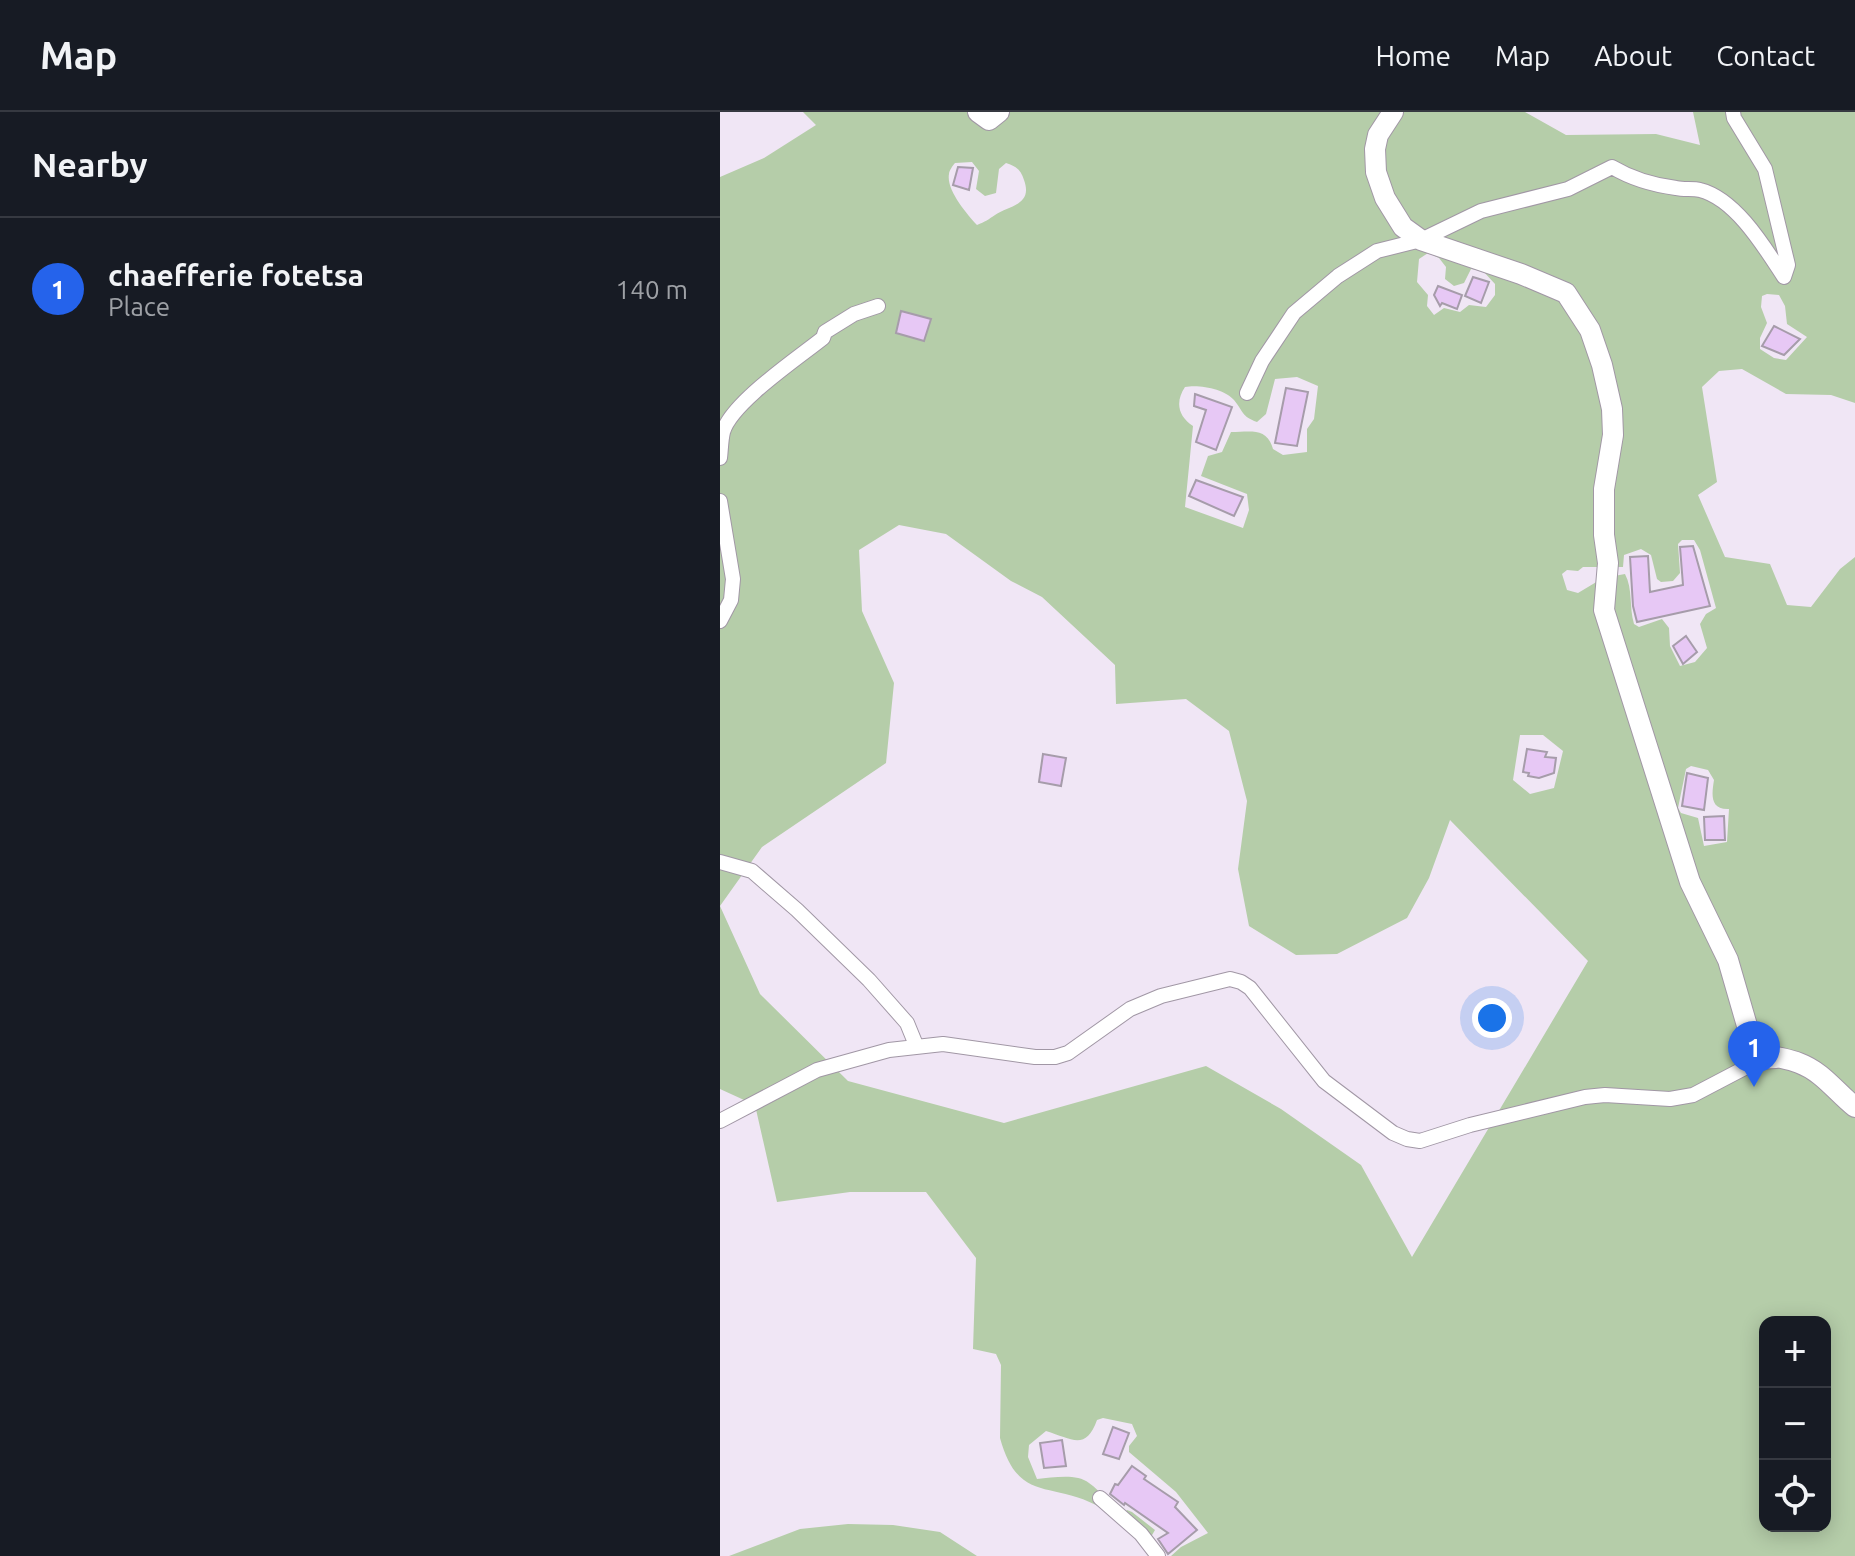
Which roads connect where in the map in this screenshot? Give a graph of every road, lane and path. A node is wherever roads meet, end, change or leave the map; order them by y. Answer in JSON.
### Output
{"nodes":[{"id":1,"x":1393,"y":112,"type":"edge"},
{"id":2,"x":1733,"y":112,"type":"edge"},
{"id":3,"x":1421,"y":240,"type":"junction"},
{"id":4,"x":878,"y":306,"type":"dead end"},
{"id":5,"x":1247,"y":393,"type":"dead end"},
{"id":6,"x":720,"y":458,"type":"edge"},
{"id":7,"x":720,"y":501,"type":"edge"},
{"id":8,"x":720,"y":621,"type":"edge"},
{"id":9,"x":720,"y":862,"type":"edge"},
{"id":10,"x":916,"y":1045,"type":"junction"},
{"id":11,"x":1800,"y":1063,"type":"junction"},
{"id":12,"x":1855,"y":1107,"type":"edge"},
{"id":13,"x":720,"y":1121,"type":"edge"},
{"id":14,"x":1100,"y":1498,"type":"dead end"},
{"id":15,"x":1158,"y":1556,"type":"edge"}],
"edges":[{"from":1,"to":3,"type":"street"},
{"from":2,"to":3,"type":"street"},
{"from":3,"to":5,"type":"street"},
{"from":3,"to":11,"type":"street"},
{"from":4,"to":6,"type":"street"},
{"from":7,"to":8,"type":"street"},
{"from":9,"to":10,"type":"street"},
{"from":10,"to":11,"type":"street"},
{"from":10,"to":13,"type":"street"},
{"from":11,"to":12,"type":"street"},
{"from":14,"to":15,"type":"street"}]}
